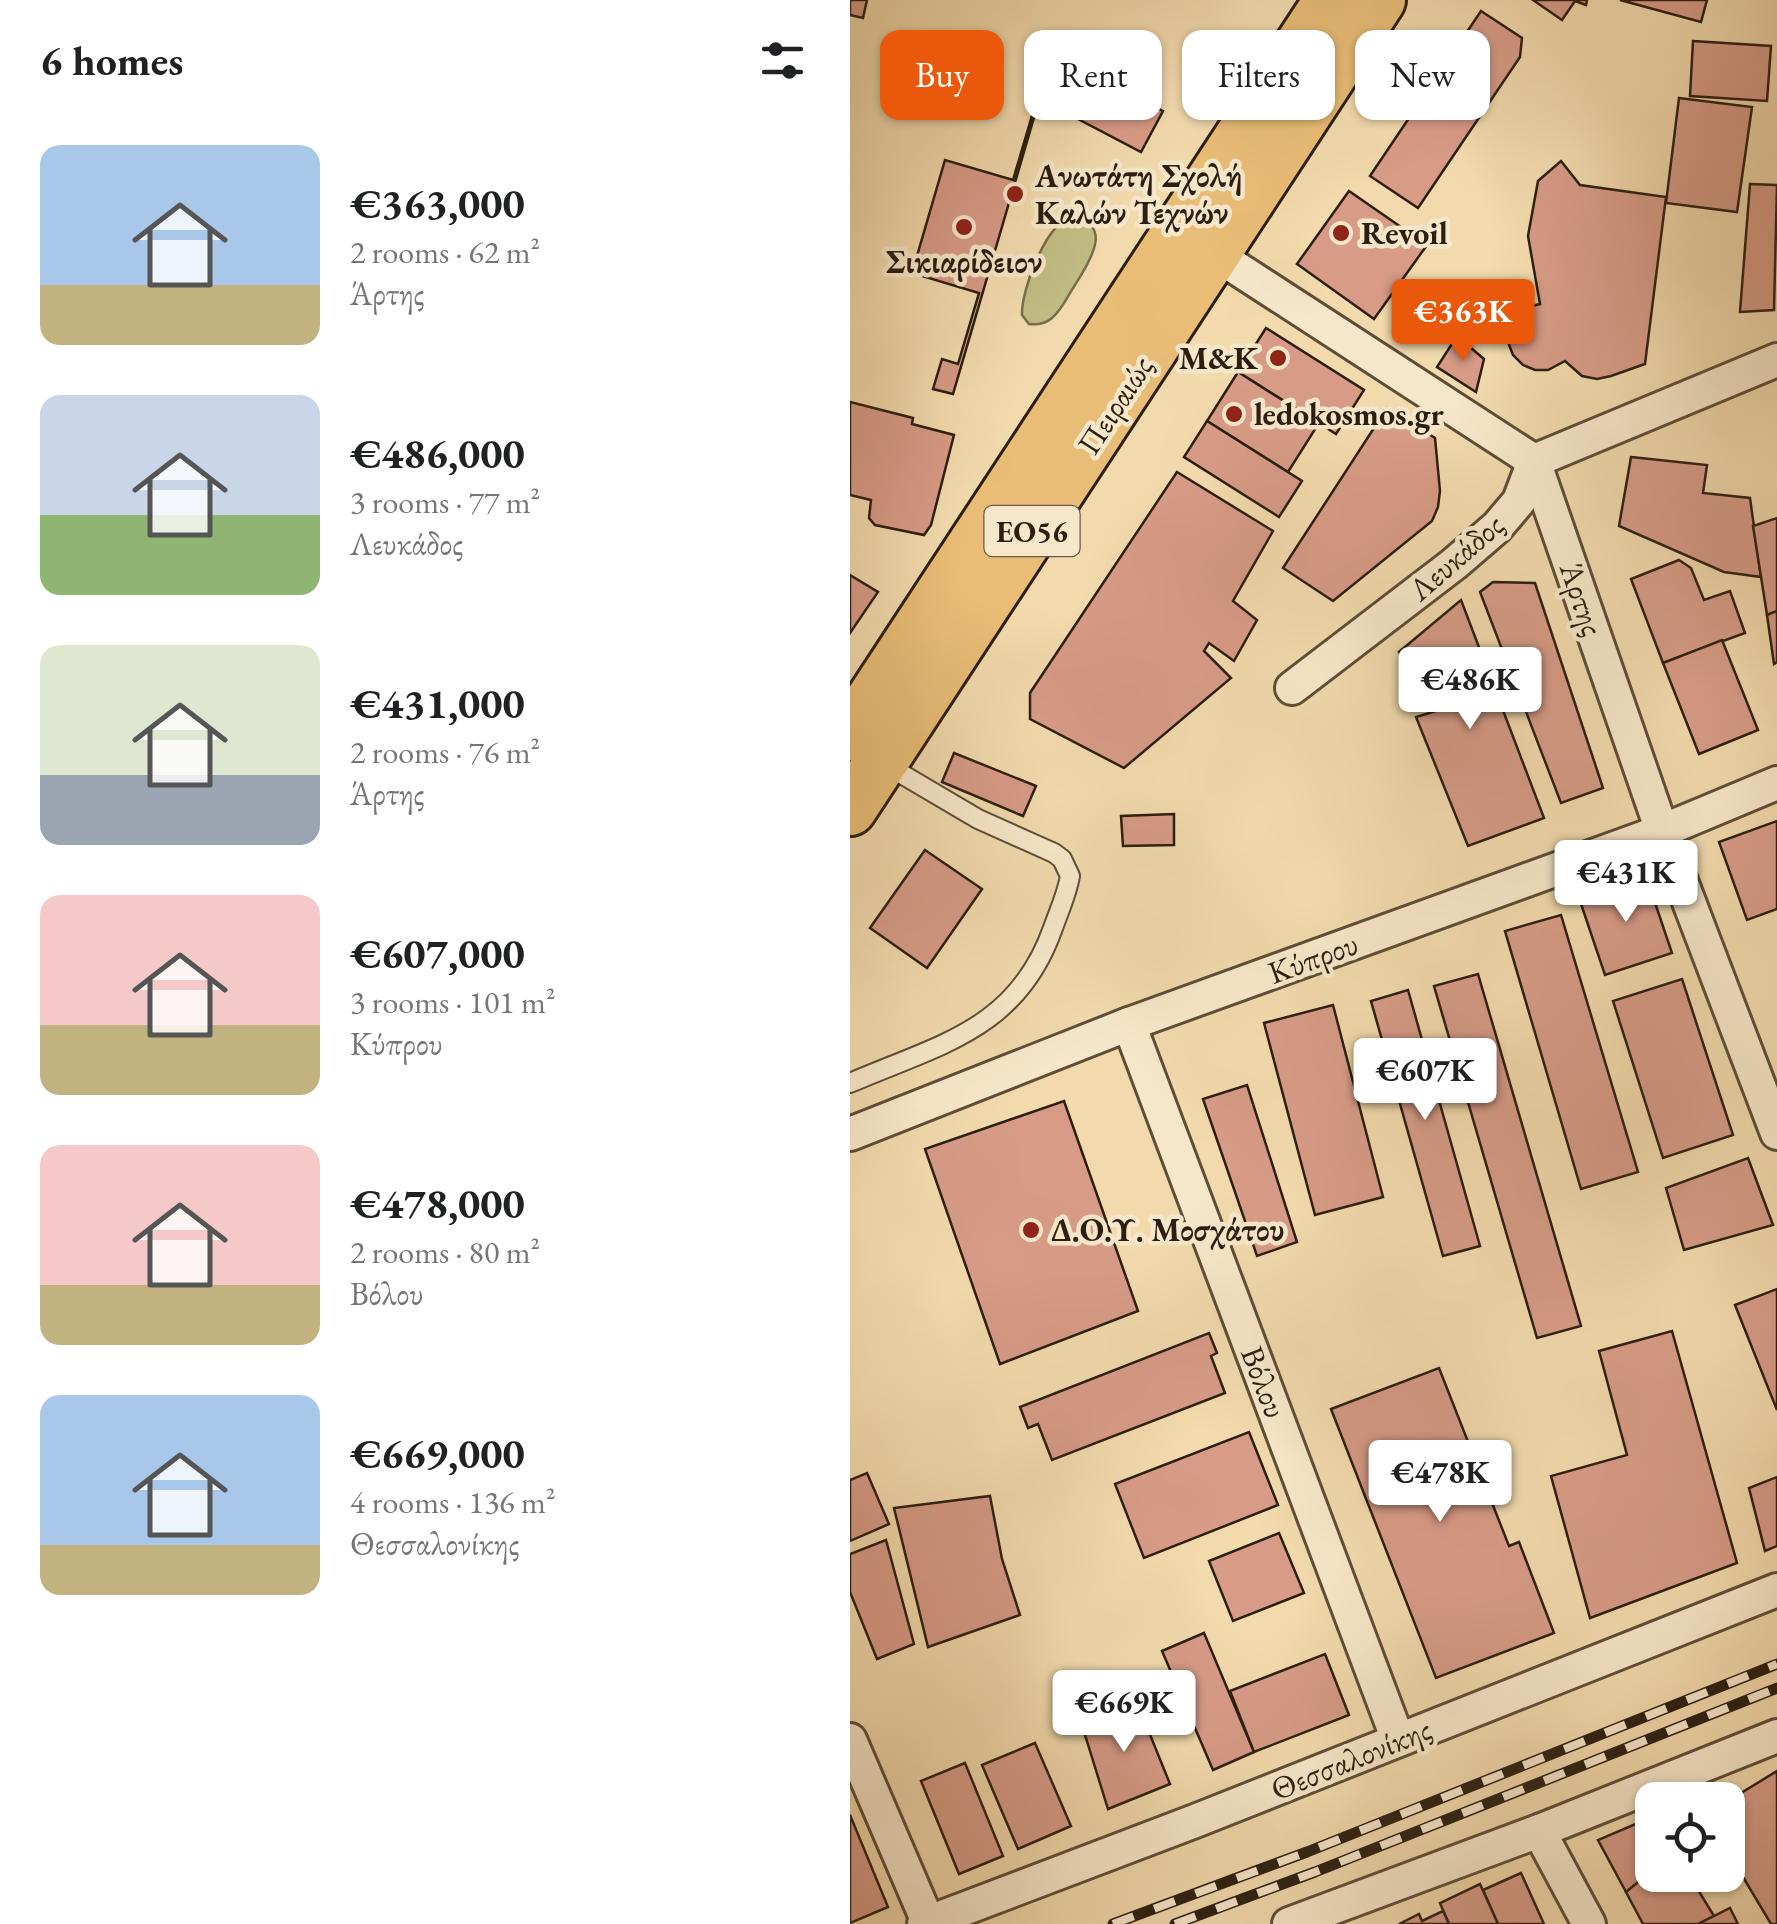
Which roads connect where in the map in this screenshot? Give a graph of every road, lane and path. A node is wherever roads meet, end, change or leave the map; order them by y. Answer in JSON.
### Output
{"nodes":[{"id":1,"x":1330,"y":0,"type":"edge"},
{"id":2,"x":1379,"y":0,"type":"edge"},
{"id":3,"x":1196,"y":242,"type":"junction"},
{"id":4,"x":1777,"y":360,"type":"edge"},
{"id":5,"x":1534,"y":461,"type":"junction"},
{"id":6,"x":1292,"y":688,"type":"dead end"},
{"id":7,"x":865,"y":748,"type":"edge"},
{"id":8,"x":1777,"y":783,"type":"edge"},
{"id":9,"x":850,"y":809,"type":"edge"},
{"id":10,"x":1662,"y":831,"type":"junction"},
{"id":11,"x":1129,"y":1024,"type":"junction"},
{"id":12,"x":850,"y":1083,"type":"edge"},
{"id":13,"x":1777,"y":1133,"type":"edge"},
{"id":14,"x":850,"y":1134,"type":"edge"},
{"id":15,"x":1777,"y":1590,"type":"edge"},
{"id":16,"x":1777,"y":1736,"type":"edge"},
{"id":17,"x":850,"y":1740,"type":"edge"},
{"id":18,"x":1398,"y":1740,"type":"junction"},
{"id":19,"x":1539,"y":1831,"type":"junction"},
{"id":20,"x":926,"y":1923,"type":"edge"},
{"id":21,"x":1289,"y":1924,"type":"edge"},
{"id":22,"x":1589,"y":1924,"type":"edge"}],
"edges":[{"from":1,"to":3,"type":"main road","name":"Πειραιώς","number":"ΕΟ56"},
{"from":2,"to":3,"type":"main road","name":"Πειραιώς","number":"ΕΟ56"},
{"from":3,"to":5,"type":"street"},
{"from":3,"to":7,"type":"main road","name":"Πειραιώς","number":"ΕΟ56"},
{"from":4,"to":5,"type":"street"},
{"from":5,"to":6,"type":"street","name":"Λευκάδος"},
{"from":5,"to":10,"type":"street","name":"Άρτης"},
{"from":7,"to":9,"type":"main road","name":"Πειραιώς","number":"ΕΟ56"},
{"from":7,"to":12,"type":"lane"},
{"from":8,"to":10,"type":"street","name":"Κύπρου"},
{"from":10,"to":11,"type":"street","name":"Κύπρου"},
{"from":10,"to":13,"type":"street","name":"Άρτης"},
{"from":11,"to":14,"type":"street","name":"Κύπρου"},
{"from":11,"to":18,"type":"street","name":"Βόλου"},
{"from":15,"to":18,"type":"street","name":"Θεσσαλονίκης"},
{"from":16,"to":19,"type":"street"},
{"from":17,"to":20,"type":"street"},
{"from":18,"to":20,"type":"street","name":"Θεσσαλονίκης"},
{"from":19,"to":21,"type":"street"},
{"from":19,"to":22,"type":"street"}]}
